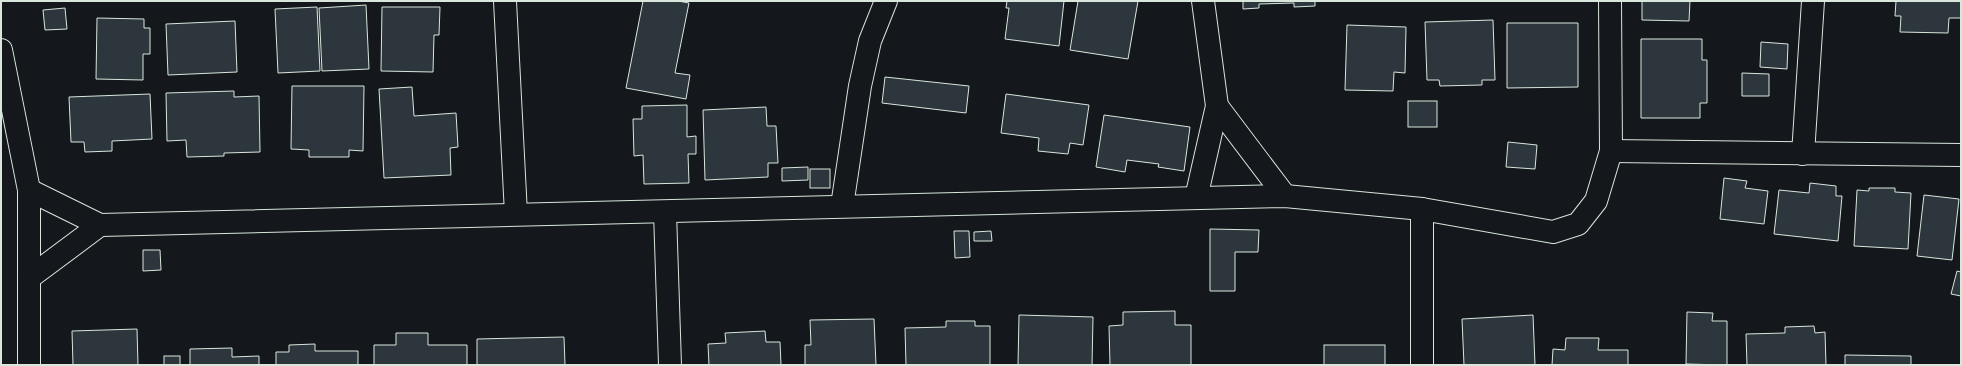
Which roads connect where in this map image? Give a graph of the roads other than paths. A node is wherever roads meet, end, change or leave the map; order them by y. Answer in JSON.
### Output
{"nodes":[{"id":1,"x":505,"y":1,"type":"edge"},
{"id":2,"x":886,"y":1,"type":"edge"},
{"id":3,"x":1203,"y":1,"type":"edge"},
{"id":4,"x":1610,"y":1,"type":"edge"},
{"id":5,"x":1813,"y":1,"type":"edge"},
{"id":6,"x":1,"y":50,"type":"edge"},
{"id":7,"x":1217,"y":106,"type":"junction"},
{"id":8,"x":1611,"y":151,"type":"junction"},
{"id":9,"x":1803,"y":154,"type":"junction"},
{"id":10,"x":1961,"y":155,"type":"edge"},
{"id":11,"x":30,"y":190,"type":"junction"},
{"id":12,"x":1285,"y":196,"type":"junction"},
{"id":13,"x":1196,"y":198,"type":"junction"},
{"id":14,"x":842,"y":206,"type":"junction"},
{"id":15,"x":1422,"y":210,"type":"junction"},
{"id":16,"x":664,"y":212,"type":"junction"},
{"id":17,"x":516,"y":214,"type":"junction"},
{"id":18,"x":100,"y":225,"type":"junction"},
{"id":19,"x":30,"y":278,"type":"junction"},
{"id":20,"x":30,"y":365,"type":"edge"},
{"id":21,"x":670,"y":365,"type":"edge"},
{"id":22,"x":1422,"y":365,"type":"edge"}],
"edges":[{"from":1,"to":17,"type":"street"},
{"from":2,"to":14,"type":"street"},
{"from":3,"to":7,"type":"street"},
{"from":4,"to":8,"type":"street"},
{"from":5,"to":9,"type":"street"},
{"from":6,"to":11,"type":"street"},
{"from":7,"to":12,"type":"street"},
{"from":7,"to":13,"type":"street"},
{"from":8,"to":9,"type":"street"},
{"from":8,"to":15,"type":"street"},
{"from":9,"to":10,"type":"street"},
{"from":11,"to":18,"type":"street"},
{"from":11,"to":19,"type":"street"},
{"from":12,"to":13,"type":"street"},
{"from":12,"to":15,"type":"street"},
{"from":13,"to":14,"type":"street"},
{"from":14,"to":16,"type":"street"},
{"from":15,"to":22,"type":"street"},
{"from":16,"to":17,"type":"street"},
{"from":16,"to":21,"type":"street"},
{"from":17,"to":18,"type":"street"},
{"from":18,"to":19,"type":"street"},
{"from":19,"to":20,"type":"street"}]}
